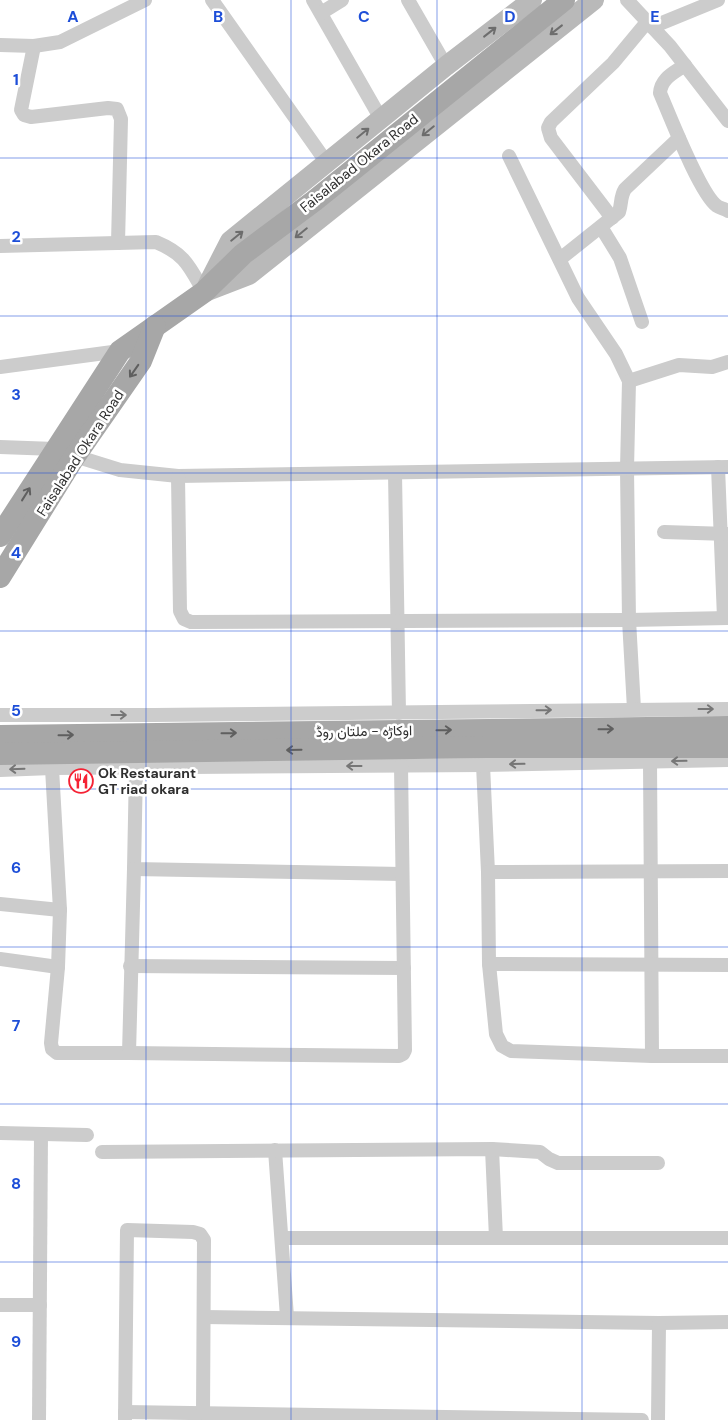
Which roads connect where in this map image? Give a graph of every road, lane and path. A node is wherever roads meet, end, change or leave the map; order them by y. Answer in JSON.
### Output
{"nodes":[{"id":1,"x":145,"y":0,"type":"edge"},
{"id":2,"x":212,"y":0,"type":"edge"},
{"id":3,"x":314,"y":0,"type":"edge"},
{"id":4,"x":342,"y":0,"type":"edge"},
{"id":5,"x":408,"y":0,"type":"edge"},
{"id":6,"x":532,"y":0,"type":"edge"},
{"id":7,"x":564,"y":0,"type":"edge"},
{"id":8,"x":594,"y":0,"type":"edge"},
{"id":9,"x":627,"y":0,"type":"edge"},
{"id":10,"x":718,"y":0,"type":"edge"},
{"id":11,"x":321,"y":13,"type":"junction"},
{"id":12,"x":650,"y":25,"type":"junction"},
{"id":13,"x":0,"y":45,"type":"edge"},
{"id":14,"x":34,"y":46,"type":"junction"},
{"id":15,"x":685,"y":65,"type":"junction"},
{"id":16,"x":446,"y":66,"type":"junction"},
{"id":17,"x":381,"y":118,"type":"junction"},
{"id":18,"x":728,"y":121,"type":"edge"},
{"id":19,"x":679,"y":138,"type":"junction"},
{"id":20,"x":509,"y":156,"type":"dead end"},
{"id":21,"x":327,"y":163,"type":"junction"},
{"id":22,"x":728,"y":211,"type":"edge"},
{"id":23,"x":612,"y":218,"type":"junction"},
{"id":24,"x":600,"y":227,"type":"junction"},
{"id":25,"x":118,"y":243,"type":"junction"},
{"id":26,"x":0,"y":246,"type":"edge"},
{"id":27,"x":560,"y":259,"type":"junction"},
{"id":28,"x":204,"y":292,"type":"junction"},
{"id":29,"x":642,"y":322,"type":"dead end"},
{"id":30,"x":155,"y":326,"type":"junction"},
{"id":31,"x":120,"y":351,"type":"junction"},
{"id":32,"x":728,"y":362,"type":"edge"},
{"id":33,"x":0,"y":367,"type":"edge"},
{"id":34,"x":629,"y":381,"type":"junction"},
{"id":35,"x":0,"y":447,"type":"edge"},
{"id":36,"x":65,"y":452,"type":"junction"},
{"id":37,"x":723,"y":467,"type":"edge"},
{"id":38,"x":627,"y":469,"type":"junction"},
{"id":39,"x":395,"y":473,"type":"junction"},
{"id":40,"x":178,"y":476,"type":"junction"},
{"id":41,"x":1,"y":530,"type":"edge"},
{"id":42,"x":664,"y":532,"type":"dead end"},
{"id":43,"x":724,"y":534,"type":"edge"},
{"id":44,"x":0,"y":577,"type":"edge"},
{"id":45,"x":726,"y":618,"type":"edge"},
{"id":46,"x":629,"y":620,"type":"junction"},
{"id":47,"x":398,"y":622,"type":"junction"},
{"id":48,"x":634,"y":709,"type":"junction"},
{"id":49,"x":728,"y":709,"type":"edge"},
{"id":50,"x":400,"y":713,"type":"junction"},
{"id":51,"x":0,"y":715,"type":"edge"},
{"id":52,"x":728,"y":727,"type":"edge"},
{"id":53,"x":0,"y":736,"type":"edge"},
{"id":54,"x":728,"y":746,"type":"edge"},
{"id":55,"x":0,"y":754,"type":"edge"},
{"id":56,"x":728,"y":760,"type":"edge"},
{"id":57,"x":650,"y":762,"type":"junction"},
{"id":58,"x":401,"y":765,"type":"junction"},
{"id":59,"x":483,"y":765,"type":"junction"},
{"id":60,"x":136,"y":767,"type":"junction"},
{"id":61,"x":52,"y":768,"type":"junction"},
{"id":62,"x":0,"y":770,"type":"edge"},
{"id":63,"x":134,"y":869,"type":"junction"},
{"id":64,"x":650,"y":871,"type":"junction"},
{"id":65,"x":728,"y":871,"type":"edge"},
{"id":66,"x":488,"y":872,"type":"junction"},
{"id":67,"x":402,"y":874,"type":"junction"},
{"id":68,"x":0,"y":904,"type":"edge"},
{"id":69,"x":60,"y":910,"type":"junction"},
{"id":70,"x":0,"y":959,"type":"edge"},
{"id":71,"x":490,"y":964,"type":"junction"},
{"id":72,"x":652,"y":964,"type":"junction"},
{"id":73,"x":728,"y":965,"type":"edge"},
{"id":74,"x":130,"y":966,"type":"junction"},
{"id":75,"x":58,"y":967,"type":"junction"},
{"id":76,"x":404,"y":968,"type":"junction"},
{"id":77,"x":129,"y":1053,"type":"junction"},
{"id":78,"x":652,"y":1056,"type":"junction"},
{"id":79,"x":728,"y":1056,"type":"edge"},
{"id":80,"x":0,"y":1133,"type":"edge"},
{"id":81,"x":41,"y":1134,"type":"junction"},
{"id":82,"x":87,"y":1135,"type":"dead end"},
{"id":83,"x":492,"y":1148,"type":"junction"},
{"id":84,"x":274,"y":1150,"type":"junction"},
{"id":85,"x":102,"y":1152,"type":"dead end"},
{"id":86,"x":658,"y":1163,"type":"dead end"},
{"id":87,"x":282,"y":1238,"type":"junction"},
{"id":88,"x":496,"y":1238,"type":"junction"},
{"id":89,"x":728,"y":1238,"type":"edge"},
{"id":90,"x":0,"y":1305,"type":"edge"},
{"id":91,"x":40,"y":1305,"type":"junction"},
{"id":92,"x":204,"y":1317,"type":"junction"},
{"id":93,"x":287,"y":1317,"type":"junction"},
{"id":94,"x":659,"y":1322,"type":"junction"},
{"id":95,"x":728,"y":1322,"type":"edge"},
{"id":96,"x":203,"y":1413,"type":"junction"},
{"id":97,"x":125,"y":1416,"type":"edge"},
{"id":98,"x":479,"y":1419,"type":"edge"},
{"id":99,"x":39,"y":1420,"type":"edge"},
{"id":100,"x":642,"y":1420,"type":"edge"},
{"id":101,"x":658,"y":1420,"type":"edge"}],
"edges":[{"from":1,"to":14,"type":"street"},
{"from":2,"to":21,"type":"street"},
{"from":3,"to":11,"type":"street"},
{"from":4,"to":11,"type":"street"},
{"from":5,"to":16,"type":"street"},
{"from":16,"to":6,"type":"main road","one_way":true},
{"from":7,"to":28,"type":"main road","name":"Faisalabad Okara Road"},
{"from":8,"to":28,"type":"main road","one_way":true},
{"from":9,"to":12,"type":"street"},
{"from":10,"to":12,"type":"street"},
{"from":11,"to":17,"type":"street"},
{"from":12,"to":15,"type":"street"},
{"from":12,"to":23,"type":"street"},
{"from":13,"to":14,"type":"street"},
{"from":14,"to":25,"type":"street"},
{"from":15,"to":18,"type":"street"},
{"from":15,"to":19,"type":"street"},
{"from":16,"to":17,"type":"main road"},
{"from":21,"to":17,"type":"main road","one_way":true},
{"from":19,"to":22,"type":"street"},
{"from":19,"to":23,"type":"street"},
{"from":20,"to":27,"type":"street"},
{"from":28,"to":21,"type":"main road","one_way":true},
{"from":23,"to":24,"type":"street"},
{"from":24,"to":27,"type":"street"},
{"from":24,"to":29,"type":"street"},
{"from":25,"to":26,"type":"street"},
{"from":25,"to":28,"type":"street"},
{"from":27,"to":34,"type":"street"},
{"from":28,"to":30,"type":"main road","name":"Faisalabad Okara Road"},
{"from":30,"to":31,"type":"main road","name":"Faisalabad Okara Road"},
{"from":30,"to":36,"type":"main road","name":"Faisalabad Okara Road","one_way":true},
{"from":31,"to":33,"type":"street"},
{"from":31,"to":36,"type":"main road","name":"Faisalabad Okara Road"},
{"from":32,"to":34,"type":"street"},
{"from":34,"to":38,"type":"street"},
{"from":35,"to":36,"type":"street"},
{"from":36,"to":40,"type":"street"},
{"from":41,"to":36,"type":"main road","name":"Faisalabad Okara Road","one_way":true},
{"from":36,"to":44,"type":"main road","name":"Faisalabad Okara Road"},
{"from":37,"to":38,"type":"street"},
{"from":37,"to":43,"type":"street"},
{"from":38,"to":39,"type":"street"},
{"from":38,"to":46,"type":"street"},
{"from":39,"to":40,"type":"street"},
{"from":39,"to":47,"type":"street"},
{"from":40,"to":47,"type":"street"},
{"from":42,"to":43,"type":"street"},
{"from":43,"to":45,"type":"street"},
{"from":45,"to":46,"type":"street"},
{"from":46,"to":47,"type":"street"},
{"from":46,"to":48,"type":"street"},
{"from":47,"to":50,"type":"street"},
{"from":48,"to":49,"type":"street","one_way":true},
{"from":50,"to":48,"type":"street","one_way":true},
{"from":51,"to":50,"type":"street","one_way":true},
{"from":53,"to":52,"type":"main road","name":"اوکاڑہ - ملتان روڈ","one_way":true},
{"from":54,"to":55,"type":"main road","name":"اوکاڑہ - ملتان روڈ","one_way":true},
{"from":56,"to":57,"type":"street","one_way":true},
{"from":57,"to":59,"type":"street","one_way":true},
{"from":57,"to":64,"type":"street"},
{"from":58,"to":59,"type":"street"},
{"from":58,"to":60,"type":"street","one_way":true},
{"from":58,"to":67,"type":"street"},
{"from":59,"to":66,"type":"street"},
{"from":60,"to":61,"type":"street"},
{"from":60,"to":63,"type":"street"},
{"from":61,"to":62,"type":"street","one_way":true},
{"from":61,"to":69,"type":"street"},
{"from":63,"to":67,"type":"street"},
{"from":63,"to":74,"type":"street"},
{"from":64,"to":65,"type":"street"},
{"from":64,"to":66,"type":"street"},
{"from":64,"to":72,"type":"street"},
{"from":66,"to":71,"type":"street"},
{"from":67,"to":76,"type":"street"},
{"from":68,"to":69,"type":"street"},
{"from":69,"to":75,"type":"street"},
{"from":70,"to":75,"type":"street"},
{"from":71,"to":72,"type":"street"},
{"from":71,"to":78,"type":"street"},
{"from":72,"to":73,"type":"street"},
{"from":72,"to":78,"type":"street"},
{"from":74,"to":76,"type":"street"},
{"from":74,"to":77,"type":"street"},
{"from":75,"to":77,"type":"street"},
{"from":76,"to":77,"type":"street"},
{"from":78,"to":79,"type":"street"},
{"from":80,"to":81,"type":"street"},
{"from":81,"to":82,"type":"street"},
{"from":81,"to":91,"type":"street"},
{"from":83,"to":84,"type":"street"},
{"from":83,"to":86,"type":"street"},
{"from":83,"to":88,"type":"street"},
{"from":84,"to":85,"type":"street"},
{"from":84,"to":87,"type":"street"},
{"from":87,"to":88,"type":"street"},
{"from":87,"to":93,"type":"street"},
{"from":88,"to":89,"type":"street"},
{"from":90,"to":91,"type":"street"},
{"from":91,"to":99,"type":"street"},
{"from":92,"to":93,"type":"street"},
{"from":92,"to":96,"type":"street"},
{"from":92,"to":97,"type":"street"},
{"from":93,"to":94,"type":"street"},
{"from":94,"to":95,"type":"street"},
{"from":94,"to":101,"type":"street"},
{"from":96,"to":97,"type":"street"},
{"from":96,"to":98,"type":"street"},
{"from":98,"to":100,"type":"street"}]}
